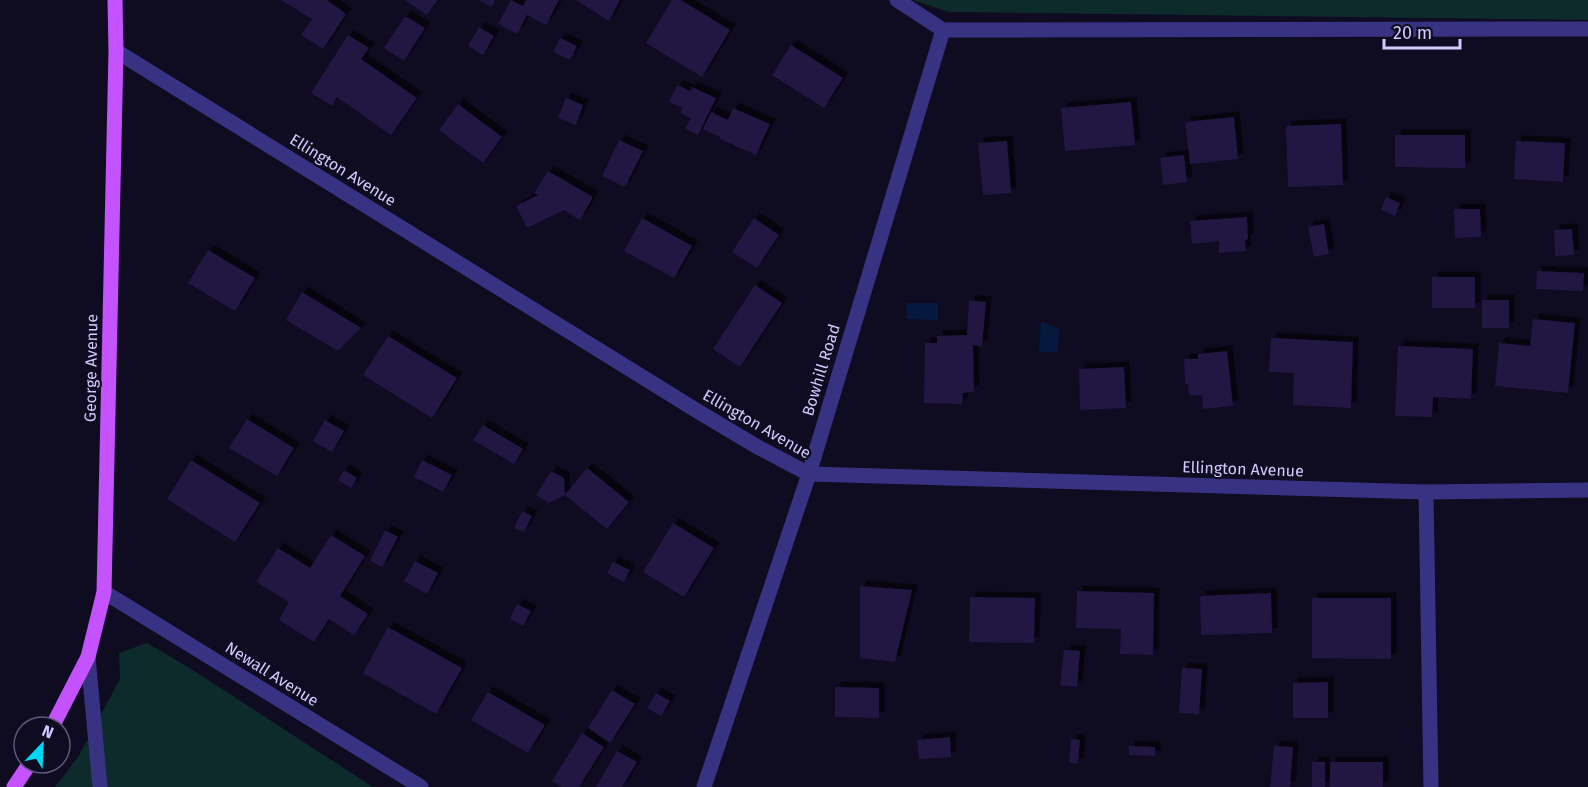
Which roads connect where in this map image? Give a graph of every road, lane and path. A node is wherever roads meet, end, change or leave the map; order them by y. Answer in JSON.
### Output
{"nodes":[{"id":1,"x":115,"y":0,"type":"edge"},
{"id":2,"x":897,"y":0,"type":"edge"},
{"id":3,"x":943,"y":30,"type":"junction"},
{"id":4,"x":1588,"y":30,"type":"edge"},
{"id":5,"x":116,"y":51,"type":"junction"},
{"id":6,"x":809,"y":474,"type":"junction"},
{"id":7,"x":1588,"y":490,"type":"edge"},
{"id":8,"x":1426,"y":492,"type":"junction"},
{"id":9,"x":104,"y":592,"type":"junction"},
{"id":10,"x":88,"y":657,"type":"junction"},
{"id":11,"x":58,"y":715,"type":"edge"},
{"id":12,"x":100,"y":787,"type":"edge"},
{"id":13,"x":421,"y":787,"type":"edge"},
{"id":14,"x":704,"y":787,"type":"edge"},
{"id":15,"x":1431,"y":787,"type":"edge"}],
"edges":[{"from":1,"to":5,"type":"main road","name":"George Avenue"},
{"from":2,"to":3,"type":"street"},
{"from":3,"to":4,"type":"street"},
{"from":3,"to":6,"type":"street","name":"Bowhill Road"},
{"from":5,"to":6,"type":"street","name":"Ellington Avenue"},
{"from":5,"to":9,"type":"main road","name":"George Avenue"},
{"from":6,"to":8,"type":"street","name":"Ellington Avenue"},
{"from":6,"to":14,"type":"street","name":"Bowhill Road"},
{"from":7,"to":8,"type":"street","name":"Ellington Avenue"},
{"from":8,"to":15,"type":"street"},
{"from":9,"to":10,"type":"main road","name":"George Avenue"},
{"from":9,"to":13,"type":"street","name":"Newall Avenue"},
{"from":10,"to":11,"type":"main road","name":"George Avenue"},
{"from":10,"to":12,"type":"street"}]}
